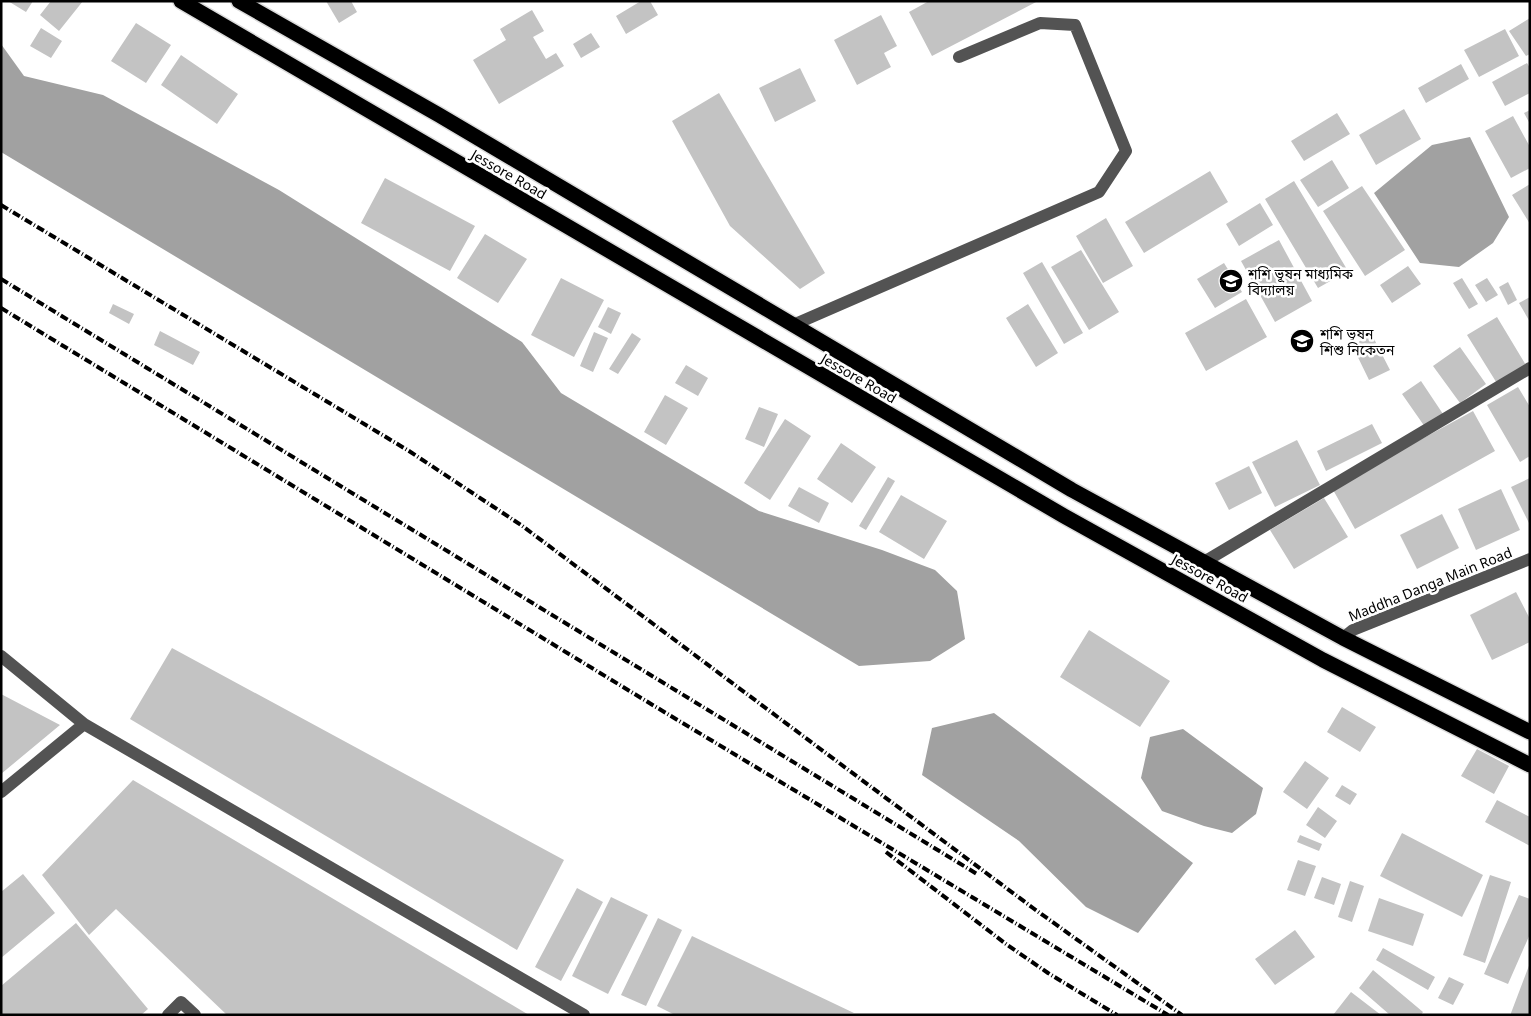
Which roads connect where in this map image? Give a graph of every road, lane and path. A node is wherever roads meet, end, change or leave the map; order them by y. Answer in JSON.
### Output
{"nodes":[{"id":1,"x":181,"y":1,"type":"edge"},
{"id":2,"x":238,"y":1,"type":"edge"},
{"id":3,"x":959,"y":57,"type":"dead end"},
{"id":4,"x":793,"y":325,"type":"junction"},
{"id":5,"x":1530,"y":368,"type":"edge"},
{"id":6,"x":1530,"y":559,"type":"edge"},
{"id":7,"x":1204,"y":562,"type":"junction"},
{"id":8,"x":1343,"y":638,"type":"junction"},
{"id":9,"x":1,"y":656,"type":"edge"},
{"id":10,"x":84,"y":724,"type":"junction"},
{"id":11,"x":1530,"y":732,"type":"edge"},
{"id":12,"x":1530,"y":766,"type":"edge"},
{"id":13,"x":1,"y":792,"type":"edge"},
{"id":14,"x":168,"y":1015,"type":"edge"},
{"id":15,"x":195,"y":1015,"type":"edge"},
{"id":16,"x":584,"y":1015,"type":"edge"}],
"edges":[{"from":1,"to":12,"type":"highway","name":"Jessore Road"},
{"from":2,"to":4,"type":"highway","name":"Jessore Road"},
{"from":3,"to":4,"type":"street"},
{"from":4,"to":7,"type":"highway","name":"Jessore Road"},
{"from":5,"to":7,"type":"street"},
{"from":6,"to":8,"type":"street","name":"Maddha Danga Main Road"},
{"from":7,"to":8,"type":"highway","name":"Jessore Road"},
{"from":8,"to":11,"type":"highway","name":"Jessore Road"},
{"from":9,"to":10,"type":"street"},
{"from":10,"to":13,"type":"street"},
{"from":10,"to":16,"type":"street"},
{"from":14,"to":15,"type":"street"}]}
